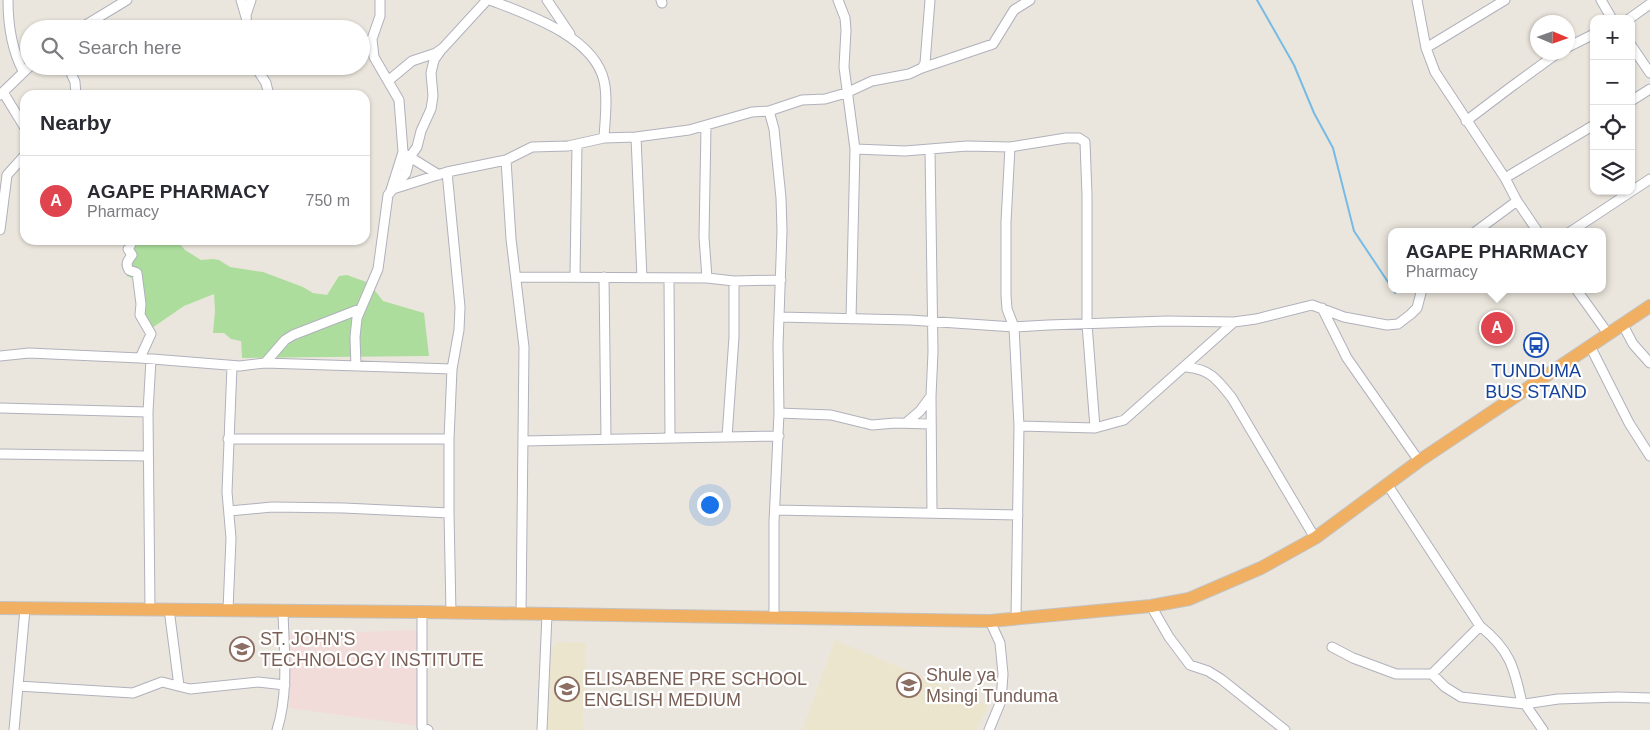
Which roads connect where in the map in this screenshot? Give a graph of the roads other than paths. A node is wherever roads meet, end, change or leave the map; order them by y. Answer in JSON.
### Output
{"nodes":[{"id":1,"x":8,"y":0,"type":"edge"},
{"id":2,"x":127,"y":0,"type":"edge"},
{"id":3,"x":241,"y":0,"type":"edge"},
{"id":4,"x":251,"y":0,"type":"edge"},
{"id":5,"x":380,"y":0,"type":"edge"},
{"id":6,"x":488,"y":0,"type":"edge"},
{"id":7,"x":547,"y":0,"type":"edge"},
{"id":8,"x":838,"y":0,"type":"edge"},
{"id":9,"x":930,"y":0,"type":"edge"},
{"id":10,"x":1030,"y":0,"type":"edge"},
{"id":11,"x":1417,"y":0,"type":"edge"},
{"id":12,"x":1505,"y":0,"type":"edge"},
{"id":13,"x":1601,"y":0,"type":"edge"},
{"id":14,"x":1650,"y":4,"type":"edge"},
{"id":15,"x":1610,"y":15,"type":"edge"},
{"id":16,"x":1635,"y":15,"type":"edge"},
{"id":17,"x":246,"y":17,"type":"junction"},
{"id":18,"x":94,"y":20,"type":"edge"},
{"id":19,"x":246,"y":20,"type":"edge"},
{"id":20,"x":1590,"y":36,"type":"edge"},
{"id":21,"x":576,"y":42,"type":"junction"},
{"id":22,"x":1575,"y":44,"type":"edge"},
{"id":23,"x":1426,"y":48,"type":"junction"},
{"id":24,"x":441,"y":50,"type":"junction"},
{"id":25,"x":1635,"y":51,"type":"edge"},
{"id":26,"x":1548,"y":60,"type":"edge"},
{"id":27,"x":20,"y":63,"type":"edge"},
{"id":28,"x":922,"y":68,"type":"junction"},
{"id":29,"x":1650,"y":73,"type":"edge"},
{"id":30,"x":21,"y":75,"type":"edge"},
{"id":31,"x":72,"y":75,"type":"edge"},
{"id":32,"x":261,"y":75,"type":"edge"},
{"id":33,"x":388,"y":82,"type":"junction"},
{"id":34,"x":1650,"y":89,"type":"edge"},
{"id":35,"x":76,"y":90,"type":"edge"},
{"id":36,"x":267,"y":90,"type":"edge"},
{"id":37,"x":846,"y":93,"type":"junction"},
{"id":38,"x":2,"y":94,"type":"edge"},
{"id":39,"x":1635,"y":98,"type":"edge"},
{"id":40,"x":769,"y":111,"type":"junction"},
{"id":41,"x":20,"y":121,"type":"edge"},
{"id":42,"x":1466,"y":121,"type":"junction"},
{"id":43,"x":706,"y":127,"type":"junction"},
{"id":44,"x":1590,"y":127,"type":"edge"},
{"id":45,"x":636,"y":137,"type":"junction"},
{"id":46,"x":604,"y":138,"type":"junction"},
{"id":47,"x":577,"y":144,"type":"junction"},
{"id":48,"x":1010,"y":147,"type":"junction"},
{"id":49,"x":855,"y":149,"type":"junction"},
{"id":50,"x":930,"y":150,"type":"junction"},
{"id":51,"x":407,"y":154,"type":"junction"},
{"id":52,"x":506,"y":160,"type":"junction"},
{"id":53,"x":20,"y":161,"type":"edge"},
{"id":54,"x":443,"y":174,"type":"junction"},
{"id":55,"x":1505,"y":178,"type":"junction"},
{"id":56,"x":1650,"y":179,"type":"edge"},
{"id":57,"x":393,"y":189,"type":"junction"},
{"id":58,"x":1517,"y":201,"type":"junction"},
{"id":59,"x":1480,"y":228,"type":"edge"},
{"id":60,"x":1535,"y":228,"type":"edge"},
{"id":61,"x":1576,"y":228,"type":"edge"},
{"id":62,"x":0,"y":230,"type":"edge"},
{"id":63,"x":130,"y":245,"type":"edge"},
{"id":64,"x":574,"y":276,"type":"junction"},
{"id":65,"x":516,"y":277,"type":"junction"},
{"id":66,"x":604,"y":277,"type":"junction"},
{"id":67,"x":642,"y":278,"type":"junction"},
{"id":68,"x":707,"y":278,"type":"junction"},
{"id":69,"x":669,"y":279,"type":"junction"},
{"id":70,"x":781,"y":280,"type":"junction"},
{"id":71,"x":734,"y":281,"type":"junction"},
{"id":72,"x":1421,"y":293,"type":"edge"},
{"id":73,"x":1579,"y":293,"type":"edge"},
{"id":74,"x":1650,"y":306,"type":"edge"},
{"id":75,"x":1322,"y":308,"type":"junction"},
{"id":76,"x":360,"y":309,"type":"junction"},
{"id":77,"x":779,"y":317,"type":"junction"},
{"id":78,"x":851,"y":319,"type":"junction"},
{"id":79,"x":931,"y":321,"type":"junction"},
{"id":80,"x":1234,"y":322,"type":"junction"},
{"id":81,"x":1087,"y":324,"type":"junction"},
{"id":82,"x":1623,"y":325,"type":"junction"},
{"id":83,"x":1014,"y":327,"type":"junction"},
{"id":84,"x":1608,"y":335,"type":"junction"},
{"id":85,"x":1590,"y":346,"type":"junction"},
{"id":86,"x":0,"y":356,"type":"edge"},
{"id":87,"x":140,"y":358,"type":"junction"},
{"id":88,"x":151,"y":359,"type":"junction"},
{"id":89,"x":265,"y":363,"type":"junction"},
{"id":90,"x":1650,"y":363,"type":"edge"},
{"id":91,"x":232,"y":366,"type":"junction"},
{"id":92,"x":356,"y":366,"type":"junction"},
{"id":93,"x":1186,"y":367,"type":"junction"},
{"id":94,"x":452,"y":369,"type":"junction"},
{"id":95,"x":931,"y":396,"type":"junction"},
{"id":96,"x":0,"y":408,"type":"edge"},
{"id":97,"x":148,"y":412,"type":"junction"},
{"id":98,"x":779,"y":413,"type":"junction"},
{"id":99,"x":906,"y":423,"type":"junction"},
{"id":100,"x":931,"y":424,"type":"junction"},
{"id":101,"x":1019,"y":426,"type":"junction"},
{"id":102,"x":1096,"y":428,"type":"junction"},
{"id":103,"x":779,"y":436,"type":"junction"},
{"id":104,"x":727,"y":437,"type":"junction"},
{"id":105,"x":670,"y":438,"type":"junction"},
{"id":106,"x":228,"y":439,"type":"junction"},
{"id":107,"x":449,"y":439,"type":"junction"},
{"id":108,"x":606,"y":439,"type":"junction"},
{"id":109,"x":523,"y":441,"type":"junction"},
{"id":110,"x":0,"y":454,"type":"edge"},
{"id":111,"x":148,"y":456,"type":"junction"},
{"id":112,"x":1650,"y":456,"type":"edge"},
{"id":113,"x":1419,"y":461,"type":"junction"},
{"id":114,"x":1387,"y":484,"type":"junction"},
{"id":115,"x":775,"y":510,"type":"junction"},
{"id":116,"x":229,"y":511,"type":"junction"},
{"id":117,"x":449,"y":513,"type":"junction"},
{"id":118,"x":932,"y":513,"type":"junction"},
{"id":119,"x":1018,"y":515,"type":"junction"},
{"id":120,"x":1315,"y":538,"type":"junction"},
{"id":121,"x":1151,"y":606,"type":"junction"},
{"id":122,"x":0,"y":608,"type":"edge"},
{"id":123,"x":25,"y":609,"type":"junction"},
{"id":124,"x":150,"y":609,"type":"junction"},
{"id":125,"x":169,"y":609,"type":"junction"},
{"id":126,"x":228,"y":610,"type":"junction"},
{"id":127,"x":283,"y":611,"type":"junction"},
{"id":128,"x":422,"y":612,"type":"junction"},
{"id":129,"x":451,"y":612,"type":"junction"},
{"id":130,"x":520,"y":614,"type":"junction"},
{"id":131,"x":547,"y":614,"type":"junction"},
{"id":132,"x":774,"y":616,"type":"junction"},
{"id":133,"x":1016,"y":618,"type":"junction"},
{"id":134,"x":990,"y":621,"type":"junction"},
{"id":135,"x":1480,"y":626,"type":"junction"},
{"id":136,"x":1332,"y":647,"type":"dead end"},
{"id":137,"x":1432,"y":674,"type":"junction"},
{"id":138,"x":285,"y":684,"type":"junction"},
{"id":139,"x":18,"y":686,"type":"junction"},
{"id":140,"x":179,"y":686,"type":"junction"},
{"id":141,"x":1650,"y":698,"type":"edge"},
{"id":142,"x":1523,"y":704,"type":"junction"},
{"id":143,"x":14,"y":730,"type":"edge"},
{"id":144,"x":277,"y":730,"type":"edge"},
{"id":145,"x":428,"y":730,"type":"edge"},
{"id":146,"x":542,"y":730,"type":"edge"},
{"id":147,"x":989,"y":730,"type":"edge"},
{"id":148,"x":1285,"y":730,"type":"edge"},
{"id":149,"x":1543,"y":730,"type":"edge"}],
"edges":[{"from":1,"to":27,"type":"street"},
{"from":2,"to":18,"type":"street"},
{"from":3,"to":17,"type":"street"},
{"from":4,"to":17,"type":"street"},
{"from":5,"to":33,"type":"street"},
{"from":6,"to":21,"type":"street"},
{"from":6,"to":24,"type":"street"},
{"from":7,"to":21,"type":"street"},
{"from":8,"to":37,"type":"street"},
{"from":9,"to":28,"type":"street"},
{"from":10,"to":28,"type":"street"},
{"from":11,"to":23,"type":"street"},
{"from":12,"to":23,"type":"street"},
{"from":13,"to":15,"type":"street"},
{"from":14,"to":16,"type":"street"},
{"from":17,"to":19,"type":"street"},
{"from":20,"to":22,"type":"street"},
{"from":21,"to":46,"type":"street"},
{"from":23,"to":42,"type":"street"},
{"from":24,"to":33,"type":"street"},
{"from":24,"to":51,"type":"street"},
{"from":25,"to":29,"type":"street"},
{"from":26,"to":42,"type":"street"},
{"from":28,"to":37,"type":"street"},
{"from":30,"to":38,"type":"street"},
{"from":31,"to":35,"type":"street"},
{"from":32,"to":36,"type":"street"},
{"from":33,"to":51,"type":"street"},
{"from":34,"to":39,"type":"street"},
{"from":37,"to":40,"type":"street"},
{"from":37,"to":49,"type":"street"},
{"from":38,"to":41,"type":"street"},
{"from":40,"to":43,"type":"street"},
{"from":40,"to":70,"type":"street"},
{"from":42,"to":55,"type":"street"},
{"from":43,"to":45,"type":"street"},
{"from":43,"to":68,"type":"street"},
{"from":44,"to":55,"type":"street"},
{"from":45,"to":46,"type":"street"},
{"from":45,"to":67,"type":"street"},
{"from":46,"to":47,"type":"street"},
{"from":47,"to":52,"type":"street"},
{"from":47,"to":64,"type":"street"},
{"from":48,"to":50,"type":"street"},
{"from":48,"to":81,"type":"street"},
{"from":48,"to":83,"type":"street"},
{"from":49,"to":50,"type":"street"},
{"from":49,"to":78,"type":"street"},
{"from":50,"to":79,"type":"street"},
{"from":51,"to":54,"type":"street"},
{"from":51,"to":57,"type":"street"},
{"from":52,"to":54,"type":"street"},
{"from":52,"to":65,"type":"street"},
{"from":53,"to":62,"type":"street"},
{"from":54,"to":57,"type":"street"},
{"from":54,"to":94,"type":"street"},
{"from":55,"to":58,"type":"street"},
{"from":56,"to":61,"type":"street"},
{"from":57,"to":76,"type":"street"},
{"from":58,"to":59,"type":"street"},
{"from":58,"to":60,"type":"street"},
{"from":63,"to":87,"type":"street"},
{"from":64,"to":65,"type":"street"},
{"from":64,"to":66,"type":"street"},
{"from":65,"to":109,"type":"street"},
{"from":66,"to":67,"type":"street"},
{"from":66,"to":108,"type":"street"},
{"from":67,"to":69,"type":"street"},
{"from":68,"to":69,"type":"street"},
{"from":68,"to":71,"type":"street"},
{"from":69,"to":105,"type":"street"},
{"from":70,"to":71,"type":"street"},
{"from":70,"to":77,"type":"street"},
{"from":71,"to":104,"type":"street"},
{"from":72,"to":75,"type":"street"},
{"from":73,"to":84,"type":"street"},
{"from":74,"to":82,"type":"highway"},
{"from":75,"to":80,"type":"street"},
{"from":75,"to":113,"type":"street"},
{"from":76,"to":89,"type":"street"},
{"from":76,"to":92,"type":"street"},
{"from":77,"to":78,"type":"street"},
{"from":77,"to":98,"type":"street"},
{"from":78,"to":79,"type":"street"},
{"from":79,"to":83,"type":"street"},
{"from":79,"to":95,"type":"street"},
{"from":80,"to":81,"type":"street"},
{"from":80,"to":93,"type":"street"},
{"from":81,"to":83,"type":"street"},
{"from":81,"to":102,"type":"street"},
{"from":82,"to":84,"type":"highway"},
{"from":82,"to":90,"type":"street"},
{"from":83,"to":101,"type":"street"},
{"from":84,"to":85,"type":"highway"},
{"from":85,"to":112,"type":"street"},
{"from":85,"to":113,"type":"highway"},
{"from":86,"to":87,"type":"street"},
{"from":87,"to":88,"type":"street"},
{"from":88,"to":91,"type":"street"},
{"from":88,"to":97,"type":"street"},
{"from":89,"to":91,"type":"street"},
{"from":89,"to":92,"type":"street"},
{"from":91,"to":106,"type":"street"},
{"from":92,"to":94,"type":"street"},
{"from":93,"to":102,"type":"street"},
{"from":93,"to":120,"type":"street"},
{"from":94,"to":107,"type":"street"},
{"from":95,"to":99,"type":"street"},
{"from":95,"to":100,"type":"street"},
{"from":96,"to":97,"type":"street"},
{"from":97,"to":111,"type":"street"},
{"from":98,"to":99,"type":"street"},
{"from":98,"to":103,"type":"street"},
{"from":99,"to":100,"type":"street"},
{"from":100,"to":118,"type":"street"},
{"from":101,"to":102,"type":"street"},
{"from":101,"to":119,"type":"street"},
{"from":103,"to":104,"type":"street"},
{"from":103,"to":115,"type":"street"},
{"from":104,"to":105,"type":"street"},
{"from":105,"to":108,"type":"street"},
{"from":106,"to":107,"type":"street"},
{"from":106,"to":116,"type":"street"},
{"from":107,"to":117,"type":"street"},
{"from":108,"to":109,"type":"street"},
{"from":109,"to":130,"type":"street"},
{"from":110,"to":111,"type":"street"},
{"from":111,"to":124,"type":"street"},
{"from":113,"to":114,"type":"highway"},
{"from":114,"to":120,"type":"highway"},
{"from":114,"to":135,"type":"street"},
{"from":115,"to":118,"type":"street"},
{"from":115,"to":132,"type":"street"},
{"from":116,"to":117,"type":"street"},
{"from":116,"to":126,"type":"street"},
{"from":117,"to":129,"type":"street"},
{"from":118,"to":119,"type":"street"},
{"from":119,"to":133,"type":"street"},
{"from":120,"to":121,"type":"highway"},
{"from":121,"to":133,"type":"highway"},
{"from":121,"to":148,"type":"street"},
{"from":122,"to":123,"type":"highway"},
{"from":123,"to":124,"type":"highway"},
{"from":123,"to":139,"type":"street"},
{"from":124,"to":125,"type":"highway"},
{"from":125,"to":126,"type":"highway"},
{"from":125,"to":140,"type":"street"},
{"from":126,"to":127,"type":"highway"},
{"from":127,"to":128,"type":"highway"},
{"from":127,"to":138,"type":"street"},
{"from":128,"to":129,"type":"highway"},
{"from":128,"to":145,"type":"street"},
{"from":129,"to":130,"type":"highway"},
{"from":130,"to":131,"type":"highway"},
{"from":131,"to":132,"type":"highway"},
{"from":131,"to":146,"type":"street"},
{"from":132,"to":134,"type":"highway"},
{"from":133,"to":134,"type":"highway"},
{"from":134,"to":147,"type":"street"},
{"from":135,"to":137,"type":"street"},
{"from":135,"to":142,"type":"street"},
{"from":136,"to":137,"type":"street"},
{"from":137,"to":142,"type":"street"},
{"from":138,"to":140,"type":"street"},
{"from":138,"to":144,"type":"street"},
{"from":139,"to":140,"type":"street"},
{"from":139,"to":143,"type":"street"},
{"from":141,"to":142,"type":"street"},
{"from":142,"to":149,"type":"street"}]}
